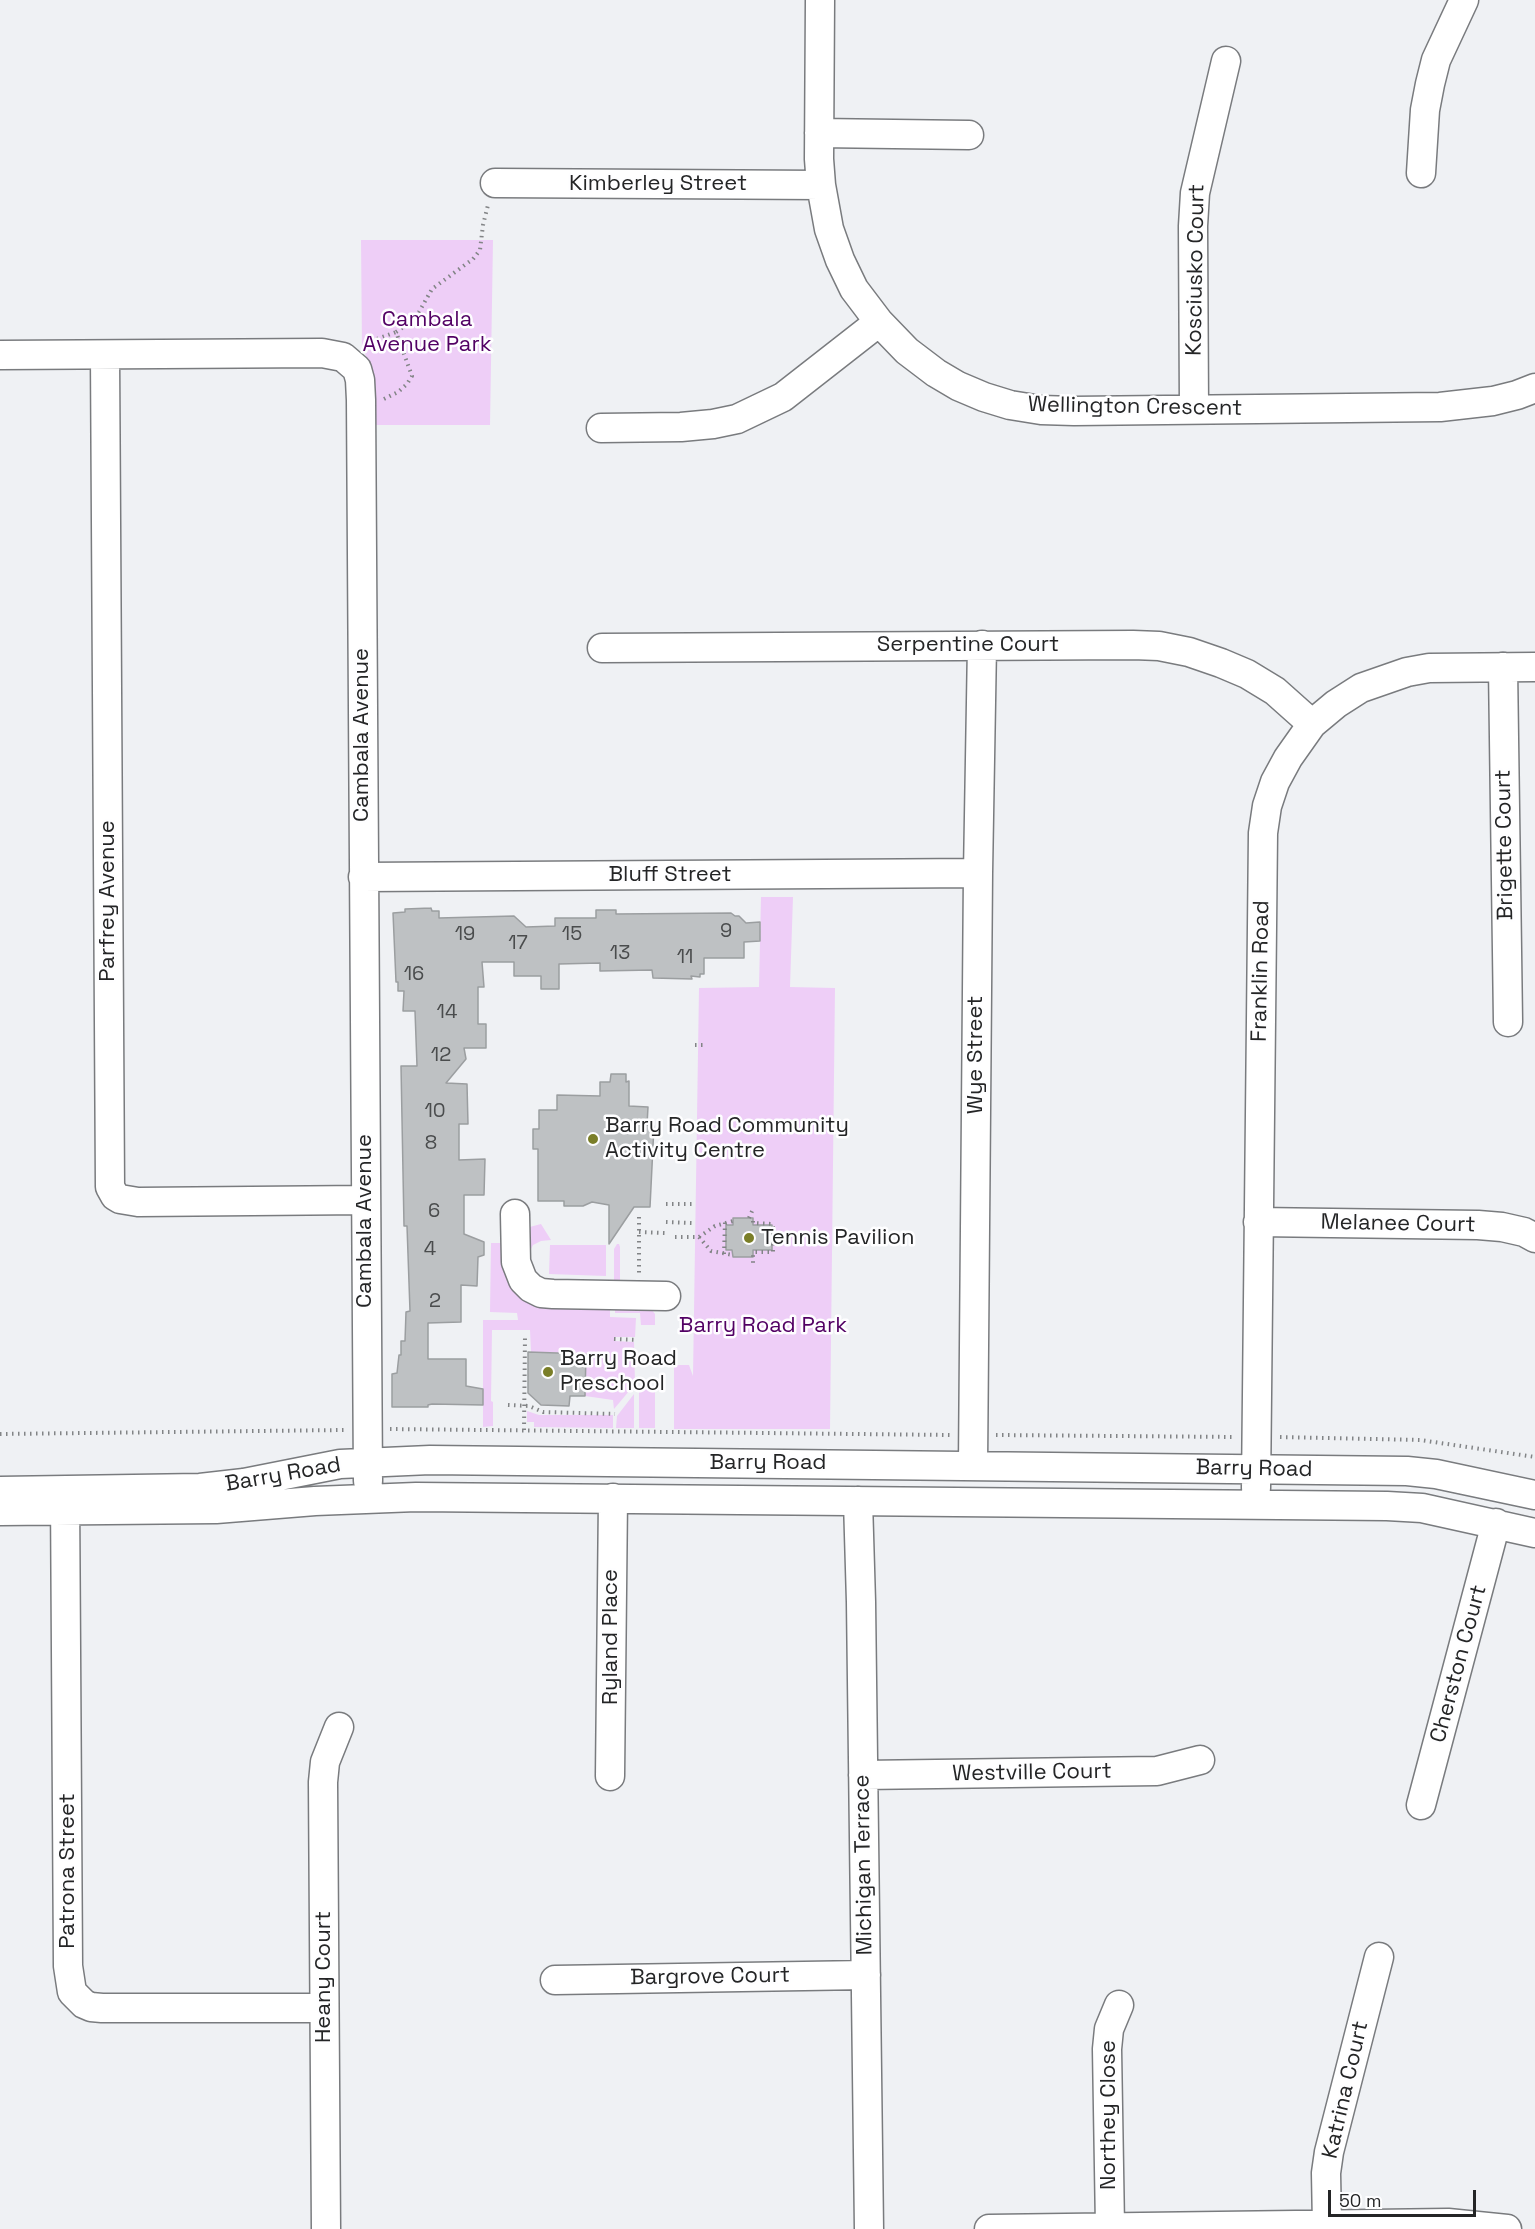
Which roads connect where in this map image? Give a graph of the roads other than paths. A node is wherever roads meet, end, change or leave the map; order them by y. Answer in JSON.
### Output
{"nodes":[{"id":1,"x":820,"y":0,"type":"edge"},
{"id":2,"x":1464,"y":0,"type":"edge"},
{"id":3,"x":1226,"y":61,"type":"dead end"},
{"id":4,"x":819,"y":133,"type":"junction"},
{"id":5,"x":969,"y":135,"type":"dead end"},
{"id":6,"x":1421,"y":172,"type":"dead end"},
{"id":7,"x":821,"y":185,"type":"junction"},
{"id":8,"x":492,"y":192,"type":"road end"},
{"id":9,"x":879,"y":322,"type":"junction"},
{"id":10,"x":105,"y":355,"type":"junction"},
{"id":11,"x":0,"y":356,"type":"edge"},
{"id":12,"x":1535,"y":388,"type":"edge"},
{"id":13,"x":1194,"y":410,"type":"junction"},
{"id":14,"x":601,"y":428,"type":"dead end"},
{"id":15,"x":982,"y":645,"type":"junction"},
{"id":16,"x":602,"y":648,"type":"dead end"},
{"id":17,"x":1503,"y":667,"type":"junction"},
{"id":18,"x":1535,"y":667,"type":"edge"},
{"id":19,"x":1312,"y":724,"type":"junction"},
{"id":20,"x":978,"y":873,"type":"junction"},
{"id":21,"x":363,"y":877,"type":"junction"},
{"id":22,"x":1508,"y":1022,"type":"dead end"},
{"id":23,"x":365,"y":1200,"type":"junction"},
{"id":24,"x":515,"y":1214,"type":"dead end"},
{"id":25,"x":1258,"y":1222,"type":"junction"},
{"id":26,"x":1535,"y":1238,"type":"edge"},
{"id":27,"x":666,"y":1296,"type":"dead end"},
{"id":28,"x":366,"y":1448,"type":"junction"},
{"id":29,"x":1256,"y":1455,"type":"junction"},
{"id":30,"x":973,"y":1465,"type":"junction"},
{"id":31,"x":0,"y":1491,"type":"edge"},
{"id":32,"x":1535,"y":1495,"type":"edge"},
{"id":33,"x":368,"y":1498,"type":"junction"},
{"id":34,"x":613,"y":1498,"type":"junction"},
{"id":35,"x":65,"y":1501,"type":"junction"},
{"id":36,"x":858,"y":1501,"type":"junction"},
{"id":37,"x":1256,"y":1505,"type":"junction"},
{"id":38,"x":0,"y":1511,"type":"edge"},
{"id":39,"x":1496,"y":1523,"type":"junction"},
{"id":40,"x":1535,"y":1533,"type":"edge"},
{"id":41,"x":339,"y":1727,"type":"dead end"},
{"id":42,"x":1200,"y":1760,"type":"dead end"},
{"id":43,"x":863,"y":1775,"type":"junction"},
{"id":44,"x":610,"y":1776,"type":"dead end"},
{"id":45,"x":1421,"y":1804,"type":"dead end"},
{"id":46,"x":1379,"y":1957,"type":"dead end"},
{"id":47,"x":866,"y":1975,"type":"junction"},
{"id":48,"x":555,"y":1980,"type":"dead end"},
{"id":49,"x":1119,"y":2005,"type":"dead end"},
{"id":50,"x":324,"y":2008,"type":"junction"},
{"id":51,"x":1327,"y":2225,"type":"junction"},
{"id":52,"x":1110,"y":2227,"type":"junction"},
{"id":53,"x":326,"y":2229,"type":"edge"},
{"id":54,"x":869,"y":2229,"type":"edge"},
{"id":55,"x":989,"y":2229,"type":"edge"},
{"id":56,"x":1507,"y":2229,"type":"edge"}],
"edges":[{"from":1,"to":4,"type":"street","name":"Wellington Crescent"},
{"from":2,"to":6,"type":"street"},
{"from":3,"to":13,"type":"street","name":"Kosciusko Court"},
{"from":4,"to":5,"type":"street"},
{"from":4,"to":7,"type":"street","name":"Wellington Crescent"},
{"from":7,"to":8,"type":"street","name":"Kimberley Street"},
{"from":7,"to":9,"type":"street","name":"Wellington Crescent"},
{"from":9,"to":13,"type":"street","name":"Wellington Crescent"},
{"from":9,"to":14,"type":"street"},
{"from":10,"to":11,"type":"street","name":"Cambala Avenue"},
{"from":10,"to":21,"type":"street","name":"Cambala Avenue"},
{"from":10,"to":23,"type":"street","name":"Parfrey Avenue"},
{"from":12,"to":13,"type":"street","name":"Wellington Crescent"},
{"from":15,"to":16,"type":"street","name":"Serpentine Court"},
{"from":15,"to":19,"type":"street","name":"Serpentine Court"},
{"from":15,"to":20,"type":"street","name":"Wye Street"},
{"from":17,"to":18,"type":"street","name":"Franklin Road"},
{"from":17,"to":19,"type":"street","name":"Franklin Road"},
{"from":17,"to":22,"type":"street","name":"Brigette Court"},
{"from":19,"to":25,"type":"street","name":"Franklin Road"},
{"from":20,"to":21,"type":"street","name":"Bluff Street"},
{"from":20,"to":30,"type":"street","name":"Wye Street"},
{"from":21,"to":23,"type":"street","name":"Cambala Avenue"},
{"from":23,"to":28,"type":"street","name":"Cambala Avenue"},
{"from":24,"to":27,"type":"street"},
{"from":25,"to":26,"type":"street","name":"Melanee Court"},
{"from":25,"to":29,"type":"street","name":"Franklin Road"},
{"from":28,"to":30,"type":"street","name":"Barry Road"},
{"from":28,"to":33,"type":"street","name":"Cambala Avenue"},
{"from":28,"to":35,"type":"street","name":"Barry Road"},
{"from":29,"to":30,"type":"street","name":"Barry Road"},
{"from":29,"to":32,"type":"street","name":"Barry Road"},
{"from":29,"to":37,"type":"street","name":"Franklin Road"},
{"from":31,"to":35,"type":"street","name":"Barry Road"},
{"from":33,"to":34,"type":"street","name":"Barry Road"},
{"from":33,"to":35,"type":"street","name":"Barry Road"},
{"from":34,"to":36,"type":"street","name":"Barry Road"},
{"from":34,"to":44,"type":"street","name":"Ryland Place"},
{"from":35,"to":38,"type":"street","name":"Barry Road"},
{"from":35,"to":50,"type":"street","name":"Patrona Street"},
{"from":36,"to":37,"type":"street","name":"Barry Road"},
{"from":36,"to":43,"type":"street","name":"Michigan Terrace"},
{"from":37,"to":39,"type":"street","name":"Barry Road"},
{"from":39,"to":40,"type":"street","name":"Barry Road"},
{"from":39,"to":45,"type":"street","name":"Cherston Court"},
{"from":41,"to":50,"type":"street","name":"Heany Court"},
{"from":42,"to":43,"type":"street","name":"Westville Court"},
{"from":43,"to":47,"type":"street","name":"Michigan Terrace"},
{"from":46,"to":51,"type":"street","name":"Katrina Court"},
{"from":47,"to":48,"type":"street","name":"Bargrove Court"},
{"from":47,"to":54,"type":"street","name":"Michigan Terrace"},
{"from":49,"to":52,"type":"street","name":"Northey Close"},
{"from":50,"to":53,"type":"street","name":"Heany Court"},
{"from":51,"to":52,"type":"street"},
{"from":51,"to":56,"type":"street"},
{"from":52,"to":55,"type":"street"}]}
